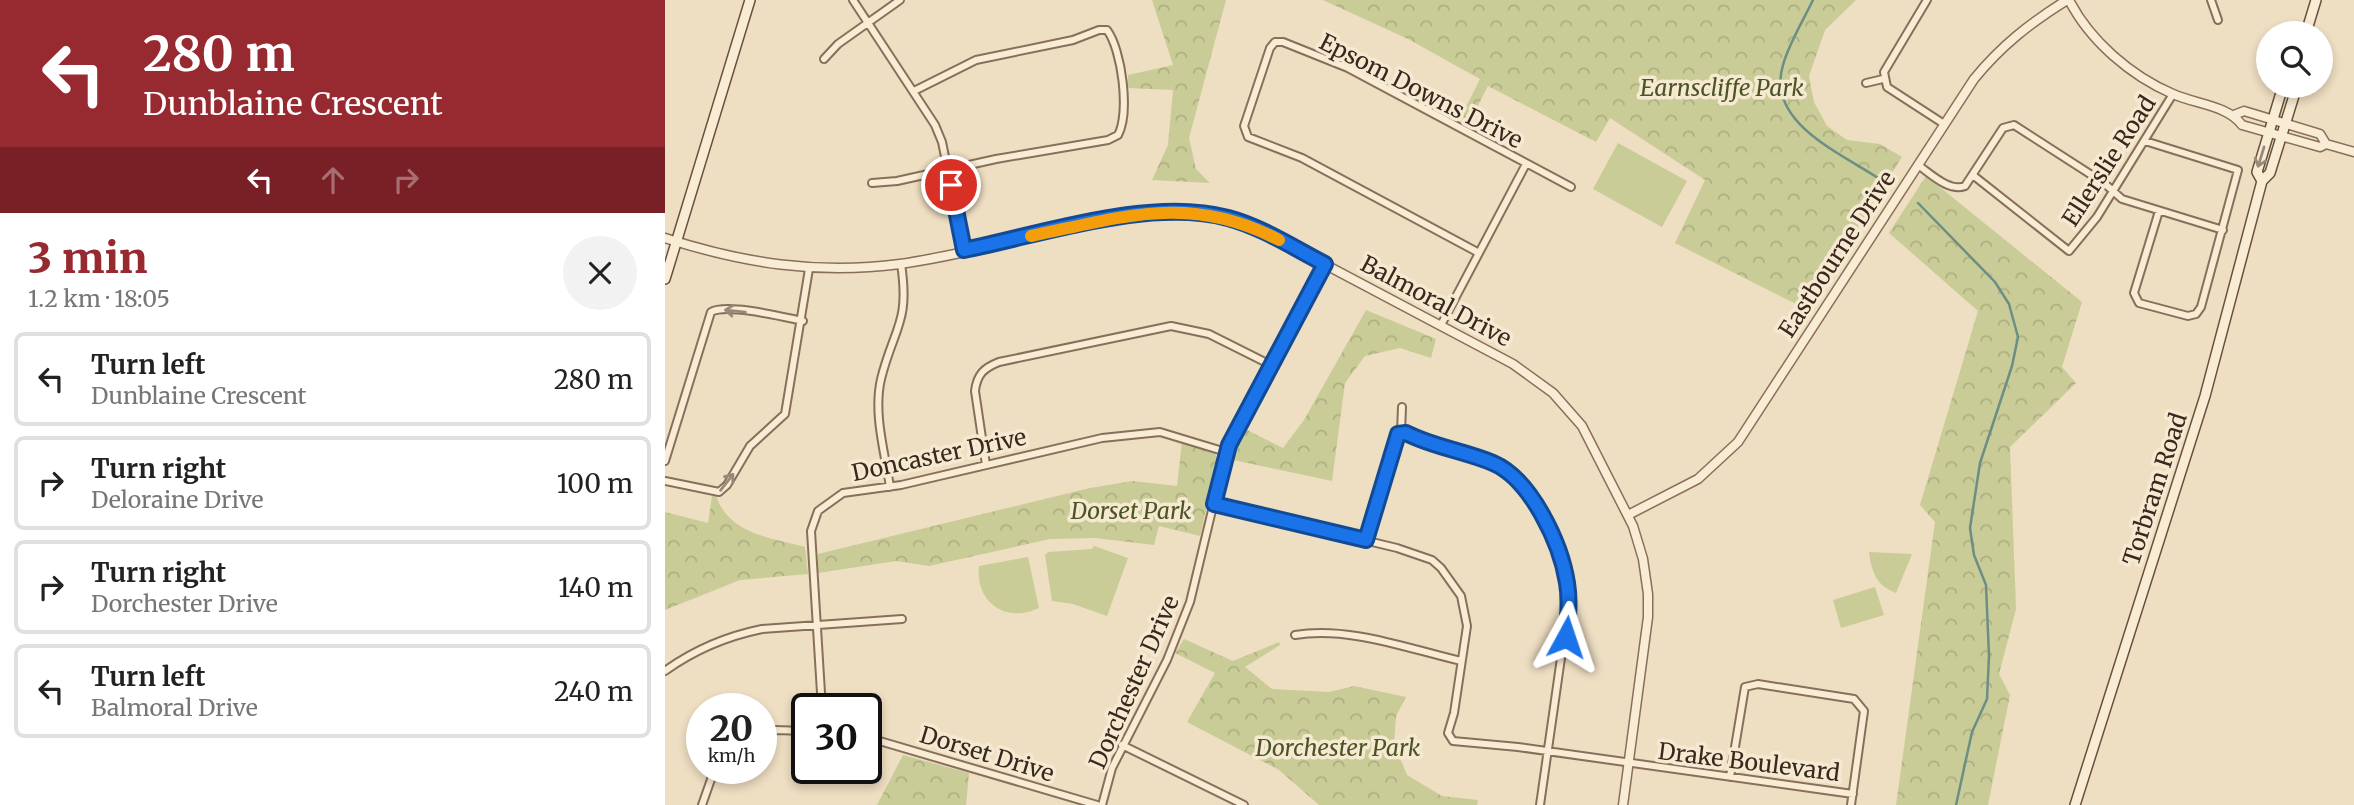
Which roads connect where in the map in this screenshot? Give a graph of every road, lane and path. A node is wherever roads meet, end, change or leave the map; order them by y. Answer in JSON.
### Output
{"nodes":[{"id":1,"x":750,"y":0,"type":"edge"},
{"id":2,"x":853,"y":0,"type":"edge"},
{"id":3,"x":900,"y":0,"type":"edge"},
{"id":4,"x":1927,"y":0,"type":"edge"},
{"id":5,"x":2068,"y":0,"type":"edge"},
{"id":6,"x":2211,"y":0,"type":"edge"},
{"id":7,"x":2316,"y":0,"type":"edge"},
{"id":8,"x":2218,"y":20,"type":"dead end"},
{"id":9,"x":2310,"y":21,"type":"edge"},
{"id":10,"x":868,"y":23,"type":"junction"},
{"id":11,"x":824,"y":58,"type":"dead end"},
{"id":12,"x":1883,"y":79,"type":"junction"},
{"id":13,"x":1866,"y":83,"type":"dead end"},
{"id":14,"x":914,"y":91,"type":"junction"},
{"id":15,"x":2173,"y":94,"type":"junction"},
{"id":16,"x":2279,"y":98,"type":"edge"},
{"id":17,"x":2293,"y":98,"type":"edge"},
{"id":18,"x":2234,"y":115,"type":"junction"},
{"id":19,"x":2273,"y":120,"type":"junction"},
{"id":20,"x":2285,"y":123,"type":"junction"},
{"id":21,"x":1944,"y":124,"type":"junction"},
{"id":22,"x":2269,"y":132,"type":"junction"},
{"id":23,"x":2281,"y":136,"type":"junction"},
{"id":24,"x":2145,"y":141,"type":"junction"},
{"id":25,"x":2326,"y":144,"type":"junction"},
{"id":26,"x":2354,"y":152,"type":"edge"},
{"id":27,"x":1526,"y":164,"type":"junction"},
{"id":28,"x":1918,"y":165,"type":"junction"},
{"id":29,"x":948,"y":170,"type":"junction"},
{"id":30,"x":1974,"y":176,"type":"junction"},
{"id":31,"x":2262,"y":181,"type":"junction"},
{"id":32,"x":872,"y":183,"type":"dead end"},
{"id":33,"x":1571,"y":187,"type":"dead end"},
{"id":34,"x":2112,"y":191,"type":"junction"},
{"id":35,"x":2159,"y":211,"type":"junction"},
{"id":36,"x":2223,"y":230,"type":"junction"},
{"id":37,"x":665,"y":238,"type":"edge"},
{"id":38,"x":676,"y":242,"type":"junction"},
{"id":39,"x":964,"y":250,"type":"junction"},
{"id":40,"x":1479,"y":253,"type":"junction"},
{"id":41,"x":901,"y":264,"type":"junction"},
{"id":42,"x":1325,"y":264,"type":"junction"},
{"id":43,"x":809,"y":269,"type":"junction"},
{"id":44,"x":665,"y":279,"type":"edge"},
{"id":45,"x":803,"y":321,"type":"junction"},
{"id":46,"x":1441,"y":326,"type":"junction"},
{"id":47,"x":1271,"y":365,"type":"junction"},
{"id":48,"x":1402,"y":408,"type":"dead end"},
{"id":49,"x":1401,"y":432,"type":"junction"},
{"id":50,"x":1226,"y":452,"type":"junction"},
{"id":51,"x":665,"y":461,"type":"edge"},
{"id":52,"x":986,"y":465,"type":"junction"},
{"id":53,"x":665,"y":481,"type":"edge"},
{"id":54,"x":890,"y":487,"type":"junction"},
{"id":55,"x":1214,"y":504,"type":"junction"},
{"id":56,"x":1628,"y":515,"type":"junction"},
{"id":57,"x":1366,"y":540,"type":"junction"},
{"id":58,"x":902,"y":619,"type":"dead end"},
{"id":59,"x":816,"y":625,"type":"junction"},
{"id":60,"x":1295,"y":635,"type":"dead end"},
{"id":61,"x":1461,"y":661,"type":"junction"},
{"id":62,"x":665,"y":671,"type":"edge"},
{"id":63,"x":822,"y":693,"type":"edge"},
{"id":64,"x":882,"y":742,"type":"edge"},
{"id":65,"x":1122,"y":745,"type":"junction"},
{"id":66,"x":1549,"y":751,"type":"junction"},
{"id":67,"x":1629,"y":764,"type":"junction"},
{"id":68,"x":1730,"y":777,"type":"junction"},
{"id":69,"x":709,"y":784,"type":"edge"},
{"id":70,"x":1853,"y":794,"type":"junction"},
{"id":71,"x":702,"y":805,"type":"edge"},
{"id":72,"x":1099,"y":805,"type":"edge"},
{"id":73,"x":1244,"y":805,"type":"edge"},
{"id":74,"x":1540,"y":805,"type":"edge"},
{"id":75,"x":1623,"y":805,"type":"edge"},
{"id":76,"x":1851,"y":805,"type":"edge"},
{"id":77,"x":2075,"y":805,"type":"edge"}],
"edges":[{"from":1,"to":38,"type":"main road"},
{"from":2,"to":10,"type":"street"},
{"from":3,"to":10,"type":"street"},
{"from":4,"to":12,"type":"street"},
{"from":5,"to":15,"type":"street"},
{"from":5,"to":21,"type":"street","name":"Eastbourne Drive"},
{"from":6,"to":8,"type":"street"},
{"from":7,"to":9,"type":"main road"},
{"from":10,"to":11,"type":"street"},
{"from":10,"to":14,"type":"street"},
{"from":12,"to":13,"type":"street"},
{"from":12,"to":21,"type":"street"},
{"from":14,"to":29,"type":"street"},
{"from":14,"to":29,"type":"street"},
{"from":15,"to":18,"type":"street"},
{"from":15,"to":24,"type":"street","name":"Ellerslie Road"},
{"from":16,"to":19,"type":"main road","name":"Torbram Road"},
{"from":17,"to":20,"type":"main road","name":"Torbram Road"},
{"from":18,"to":19,"type":"street"},
{"from":18,"to":22,"type":"street"},
{"from":19,"to":20,"type":"street"},
{"from":19,"to":22,"type":"main road","name":"Torbram Road"},
{"from":20,"to":23,"type":"main road","name":"Torbram Road"},
{"from":20,"to":25,"type":"street"},
{"from":21,"to":28,"type":"street","name":"Eastbourne Drive"},
{"from":22,"to":23,"type":"street"},
{"from":22,"to":31,"type":"main road","name":"Torbram Road","one_way":true},
{"from":23,"to":25,"type":"street"},
{"from":23,"to":31,"type":"main road","name":"Torbram Road"},
{"from":24,"to":34,"type":"street","name":"Ellerslie Road"},
{"from":24,"to":36,"type":"street"},
{"from":25,"to":26,"type":"street"},
{"from":27,"to":33,"type":"street","name":"Epsom Downs Drive"},
{"from":27,"to":40,"type":"street"},
{"from":27,"to":40,"type":"street","name":"Epsom Downs Drive"},
{"from":28,"to":30,"type":"street"},
{"from":28,"to":56,"type":"street","name":"Eastbourne Drive"},
{"from":29,"to":32,"type":"street"},
{"from":29,"to":39,"type":"street"},
{"from":30,"to":34,"type":"street"},
{"from":30,"to":34,"type":"street","name":"Ellerslie Road"},
{"from":31,"to":77,"type":"main road","name":"Torbram Road"},
{"from":34,"to":35,"type":"street"},
{"from":35,"to":36,"type":"street"},
{"from":35,"to":36,"type":"street"},
{"from":37,"to":38,"type":"street","name":"Balmoral Drive"},
{"from":38,"to":43,"type":"street","name":"Balmoral Drive"},
{"from":38,"to":44,"type":"main road"},
{"from":39,"to":41,"type":"street","name":"Balmoral Drive"},
{"from":39,"to":42,"type":"street","name":"Balmoral Drive"},
{"from":40,"to":46,"type":"street"},
{"from":41,"to":43,"type":"street","name":"Balmoral Drive"},
{"from":41,"to":54,"type":"street"},
{"from":42,"to":46,"type":"street","name":"Balmoral Drive"},
{"from":42,"to":47,"type":"street","name":"Dorchester Drive"},
{"from":43,"to":45,"type":"street"},
{"from":45,"to":51,"type":"street","one_way":true},
{"from":53,"to":45,"type":"street","one_way":true},
{"from":46,"to":56,"type":"street","name":"Balmoral Drive"},
{"from":47,"to":50,"type":"street","name":"Dorchester Drive"},
{"from":47,"to":52,"type":"street"},
{"from":48,"to":49,"type":"street"},
{"from":49,"to":57,"type":"street"},
{"from":49,"to":66,"type":"street"},
{"from":50,"to":52,"type":"street","name":"Doncaster Drive"},
{"from":50,"to":55,"type":"street","name":"Dorchester Drive"},
{"from":52,"to":54,"type":"street","name":"Doncaster Drive"},
{"from":54,"to":59,"type":"street","name":"Doncaster Drive"},
{"from":55,"to":57,"type":"street"},
{"from":55,"to":65,"type":"street","name":"Dorchester Drive"},
{"from":56,"to":67,"type":"street","name":"Balmoral Drive"},
{"from":57,"to":61,"type":"street"},
{"from":58,"to":59,"type":"street"},
{"from":59,"to":62,"type":"street"},
{"from":59,"to":63,"type":"street","name":"Doncaster Drive"},
{"from":60,"to":61,"type":"street"},
{"from":61,"to":66,"type":"street","name":"Drake Boulevard"},
{"from":64,"to":72,"type":"street","name":"Dorset Drive"},
{"from":65,"to":72,"type":"street","name":"Dorchester Drive"},
{"from":65,"to":73,"type":"street"},
{"from":66,"to":67,"type":"street","name":"Drake Boulevard"},
{"from":66,"to":74,"type":"street"},
{"from":67,"to":68,"type":"street","name":"Drake Boulevard"},
{"from":67,"to":75,"type":"street","name":"Balmoral Drive"},
{"from":68,"to":70,"type":"street","name":"Drake Boulevard"},
{"from":68,"to":70,"type":"street"},
{"from":69,"to":71,"type":"street"},
{"from":70,"to":76,"type":"street","name":"Drake Boulevard"}]}
